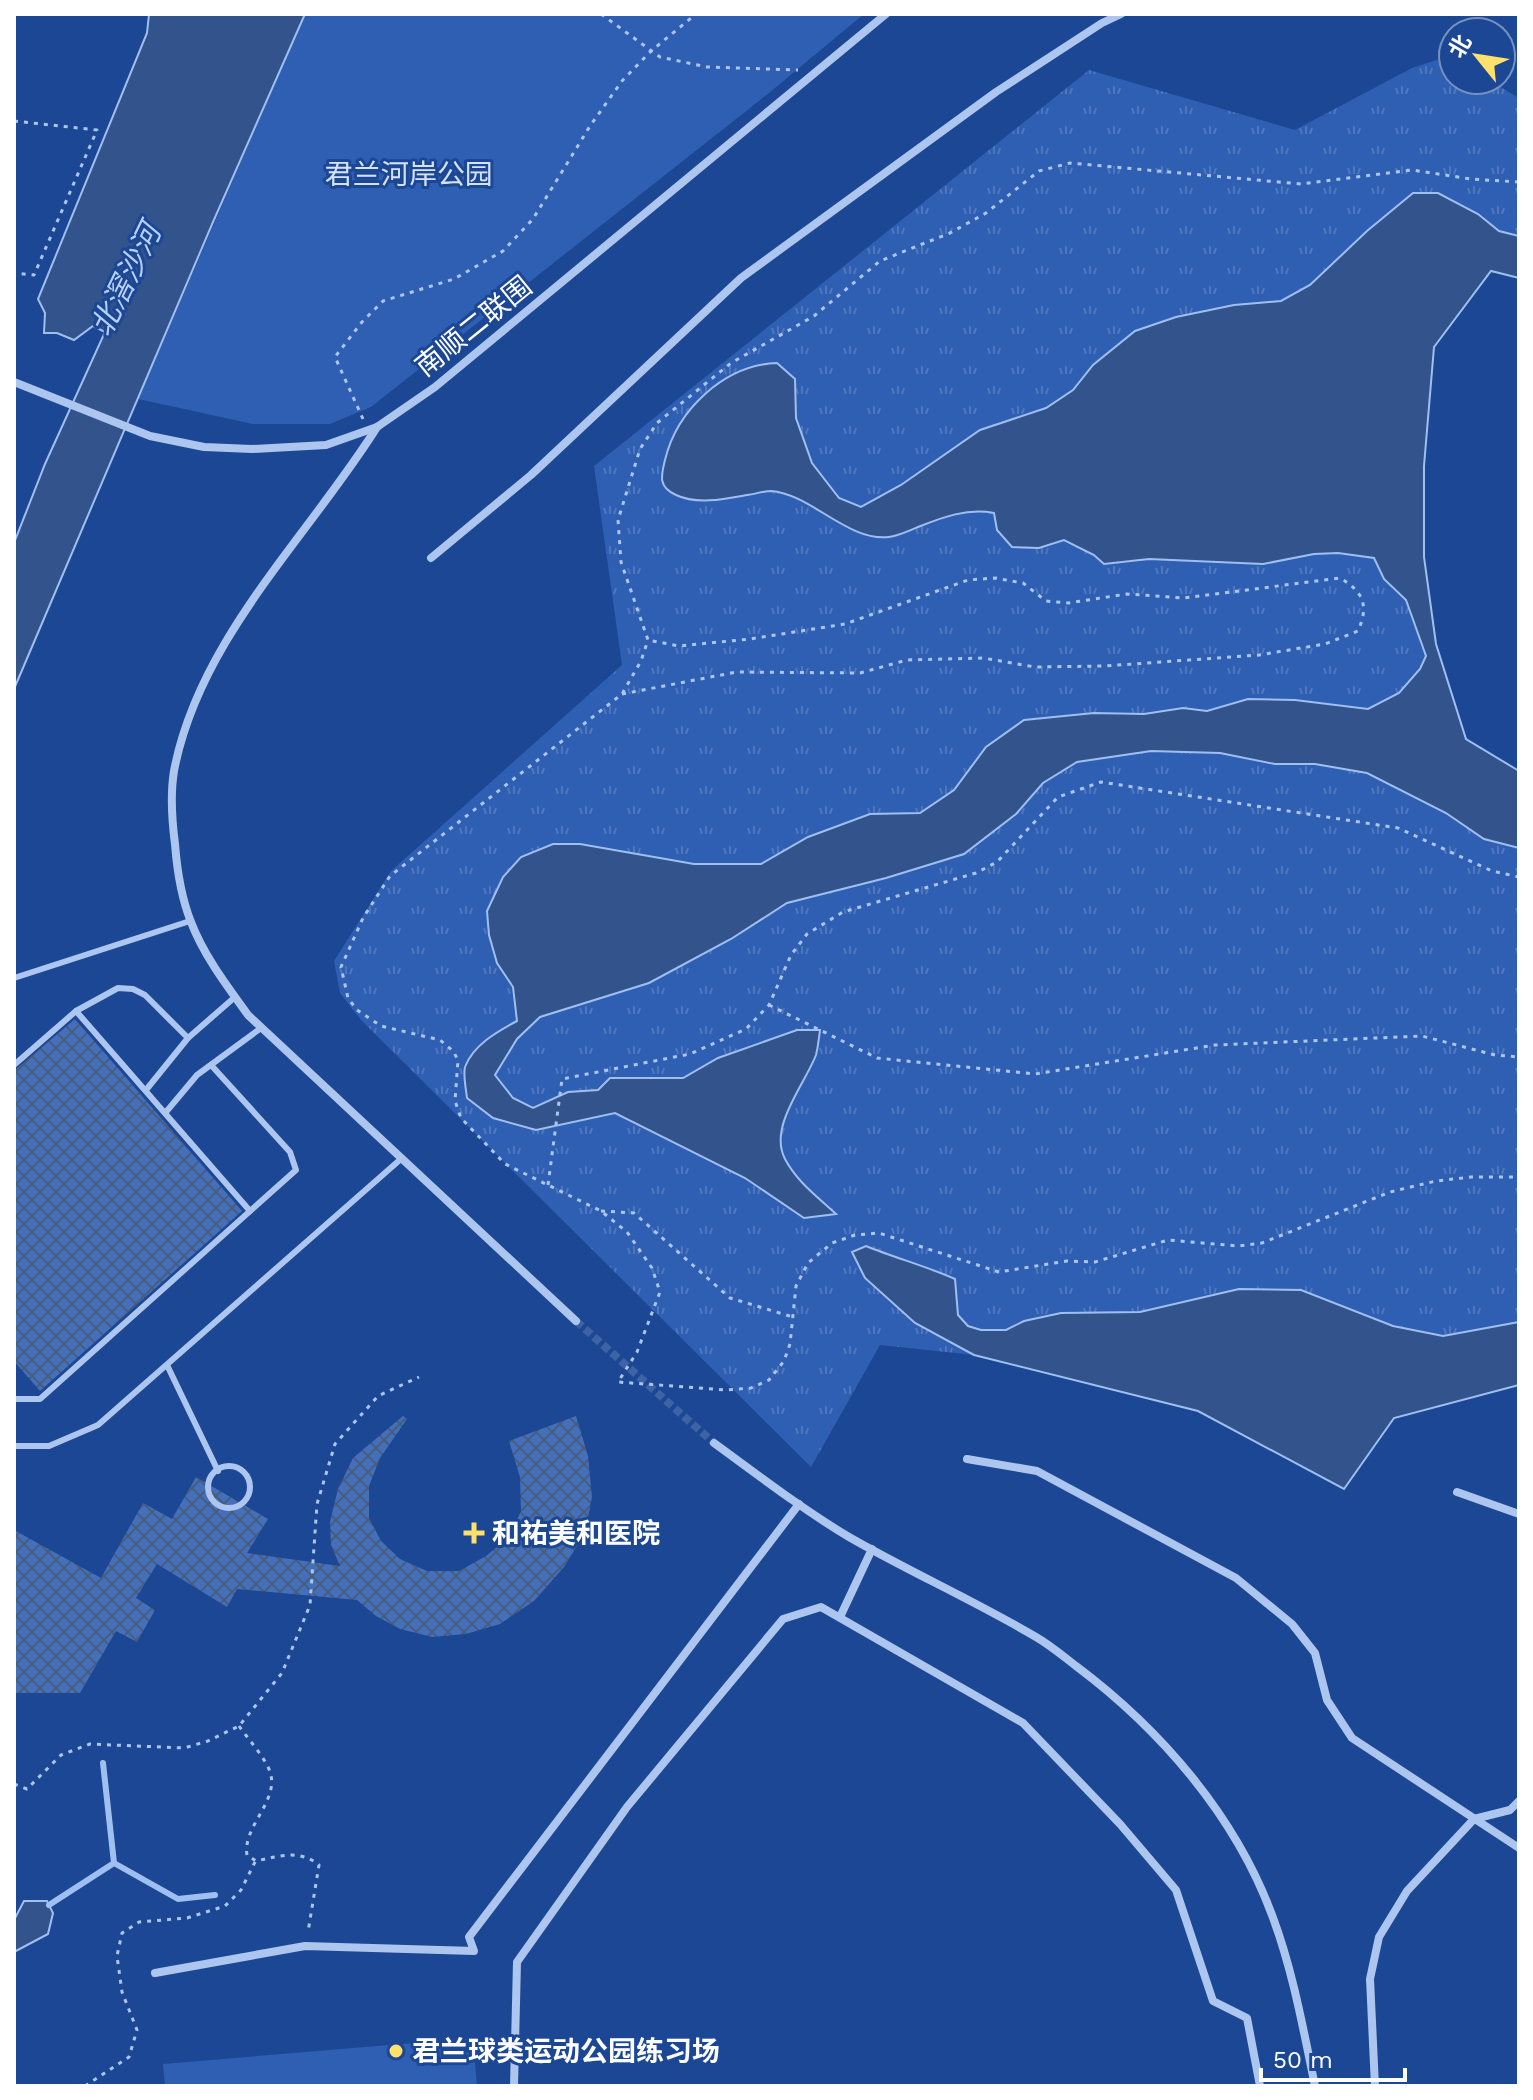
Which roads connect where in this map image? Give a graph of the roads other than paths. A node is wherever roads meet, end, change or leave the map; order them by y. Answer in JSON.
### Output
{"nodes":[{"id":1,"x":886,"y":14,"type":"edge"},
{"id":2,"x":1121,"y":14,"type":"edge"},
{"id":3,"x":14,"y":382,"type":"edge"},
{"id":4,"x":372,"y":428,"type":"junction"},
{"id":5,"x":431,"y":558,"type":"dead end"},
{"id":6,"x":190,"y":921,"type":"junction"},
{"id":7,"x":14,"y":978,"type":"edge"},
{"id":8,"x":235,"y":997,"type":"junction"},
{"id":9,"x":76,"y":1011,"type":"junction"},
{"id":10,"x":261,"y":1028,"type":"junction"},
{"id":11,"x":188,"y":1038,"type":"junction"},
{"id":12,"x":14,"y":1065,"type":"edge"},
{"id":13,"x":211,"y":1065,"type":"junction"},
{"id":14,"x":146,"y":1090,"type":"junction"},
{"id":15,"x":166,"y":1112,"type":"junction"},
{"id":16,"x":402,"y":1158,"type":"junction"},
{"id":17,"x":250,"y":1211,"type":"junction"},
{"id":18,"x":576,"y":1321,"type":"tunnel mouth"},
{"id":19,"x":167,"y":1365,"type":"junction"},
{"id":20,"x":14,"y":1399,"type":"edge"},
{"id":21,"x":714,"y":1443,"type":"tunnel mouth"},
{"id":22,"x":14,"y":1446,"type":"edge"},
{"id":23,"x":967,"y":1459,"type":"dead end"},
{"id":24,"x":218,"y":1471,"type":"junction"},
{"id":25,"x":1457,"y":1492,"type":"dead end"},
{"id":26,"x":799,"y":1504,"type":"junction"},
{"id":27,"x":1519,"y":1514,"type":"edge"},
{"id":28,"x":872,"y":1549,"type":"junction"},
{"id":29,"x":840,"y":1617,"type":"junction"},
{"id":30,"x":1519,"y":1801,"type":"edge"},
{"id":31,"x":1474,"y":1819,"type":"junction"},
{"id":32,"x":1519,"y":1848,"type":"edge"},
{"id":33,"x":155,"y":1973,"type":"dead end"},
{"id":34,"x":514,"y":2086,"type":"edge"},
{"id":35,"x":1260,"y":2086,"type":"edge"},
{"id":36,"x":1315,"y":2086,"type":"edge"},
{"id":37,"x":1375,"y":2086,"type":"edge"}],
"edges":[{"from":1,"to":4,"type":"street","name":"南顺二联围"},
{"from":2,"to":5,"type":"street"},
{"from":3,"to":4,"type":"street","name":"南顺二联围"},
{"from":4,"to":6,"type":"street"},
{"from":6,"to":7,"type":"lane"},
{"from":6,"to":8,"type":"street"},
{"from":8,"to":10,"type":"street"},
{"from":8,"to":11,"type":"lane"},
{"from":9,"to":11,"type":"lane"},
{"from":9,"to":12,"type":"lane"},
{"from":9,"to":14,"type":"lane"},
{"from":10,"to":13,"type":"lane"},
{"from":10,"to":16,"type":"street"},
{"from":11,"to":14,"type":"lane"},
{"from":13,"to":15,"type":"lane"},
{"from":13,"to":17,"type":"lane"},
{"from":14,"to":15,"type":"lane"},
{"from":15,"to":17,"type":"lane"},
{"from":16,"to":18,"type":"street"},
{"from":16,"to":19,"type":"lane"},
{"from":17,"to":20,"type":"lane"},
{"from":19,"to":22,"type":"lane"},
{"from":19,"to":24,"type":"lane"},
{"from":21,"to":26,"type":"street"},
{"from":23,"to":31,"type":"street"},
{"from":24,"to":24,"type":"lane"},
{"from":25,"to":27,"type":"street"},
{"from":26,"to":28,"type":"street"},
{"from":26,"to":33,"type":"street"},
{"from":28,"to":29,"type":"street"},
{"from":28,"to":36,"type":"street"},
{"from":29,"to":34,"type":"street"},
{"from":29,"to":35,"type":"street"},
{"from":30,"to":31,"type":"street"},
{"from":31,"to":32,"type":"street"},
{"from":31,"to":37,"type":"street"}]}
